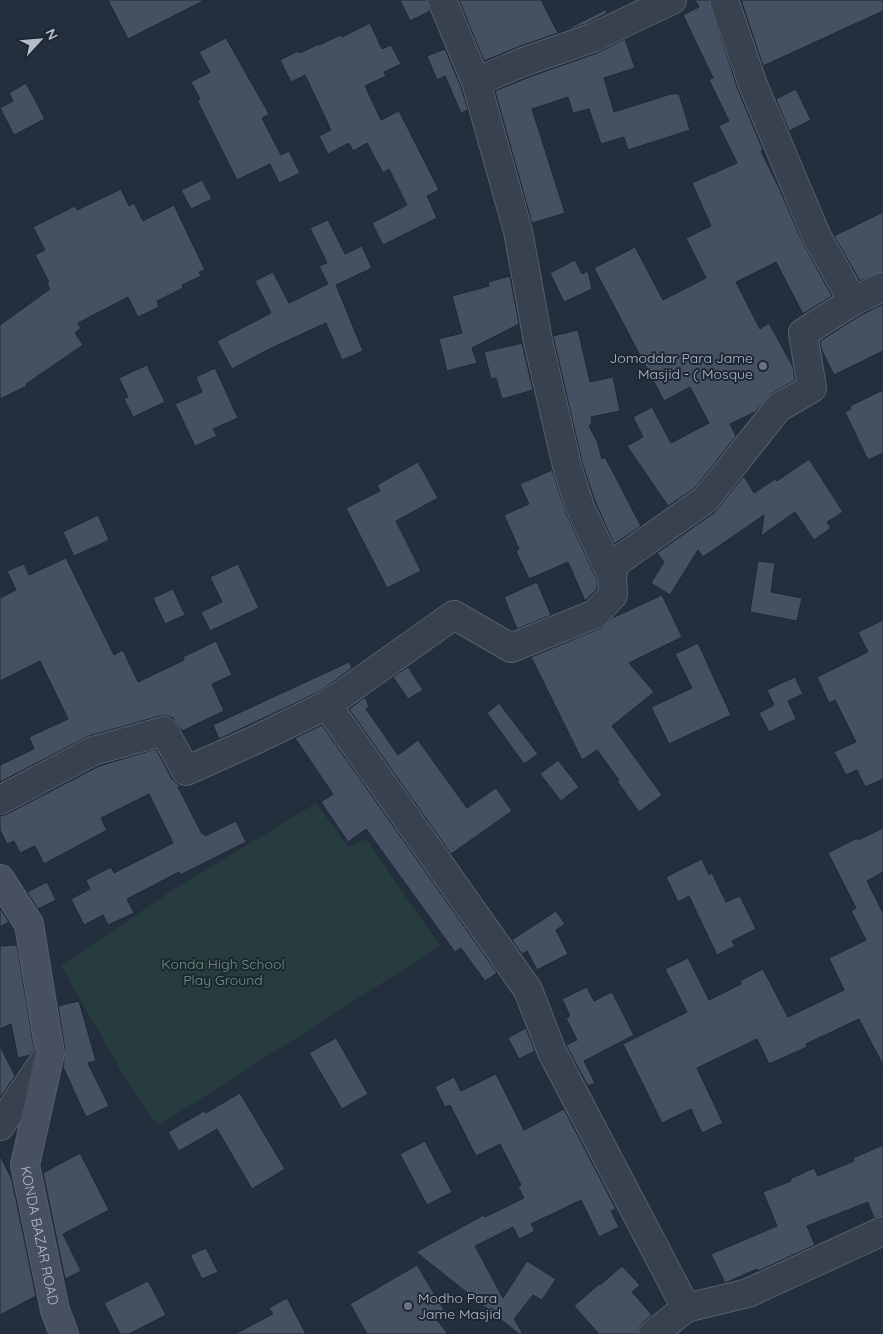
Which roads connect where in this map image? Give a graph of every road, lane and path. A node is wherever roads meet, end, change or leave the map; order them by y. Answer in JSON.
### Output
{"nodes":[{"id":1,"x":442,"y":0,"type":"edge"},
{"id":2,"x":672,"y":0,"type":"edge"},
{"id":3,"x":724,"y":0,"type":"edge"},
{"id":4,"x":476,"y":82,"type":"junction"},
{"id":5,"x":883,"y":287,"type":"edge"},
{"id":6,"x":854,"y":301,"type":"junction"},
{"id":7,"x":612,"y":576,"type":"junction"},
{"id":8,"x":326,"y":705,"type":"junction"},
{"id":9,"x":0,"y":800,"type":"edge"},
{"id":10,"x":0,"y":879,"type":"edge"},
{"id":11,"x":50,"y":1053,"type":"junction"},
{"id":12,"x":0,"y":1126,"type":"edge"},
{"id":13,"x":883,"y":1231,"type":"edge"},
{"id":14,"x":686,"y":1308,"type":"junction"},
{"id":15,"x":64,"y":1334,"type":"edge"},
{"id":16,"x":653,"y":1334,"type":"edge"}],
"edges":[{"from":1,"to":4,"type":"street"},
{"from":2,"to":4,"type":"street"},
{"from":3,"to":6,"type":"street"},
{"from":4,"to":7,"type":"street"},
{"from":5,"to":6,"type":"street"},
{"from":6,"to":7,"type":"street"},
{"from":7,"to":8,"type":"street"},
{"from":8,"to":9,"type":"street"},
{"from":8,"to":14,"type":"street"},
{"from":10,"to":11,"type":"street","name":"KONDA BAZAR ROAD"},
{"from":11,"to":12,"type":"street"},
{"from":11,"to":15,"type":"street","name":"KONDA BAZAR ROAD"},
{"from":13,"to":14,"type":"street"},
{"from":14,"to":16,"type":"street"}]}
